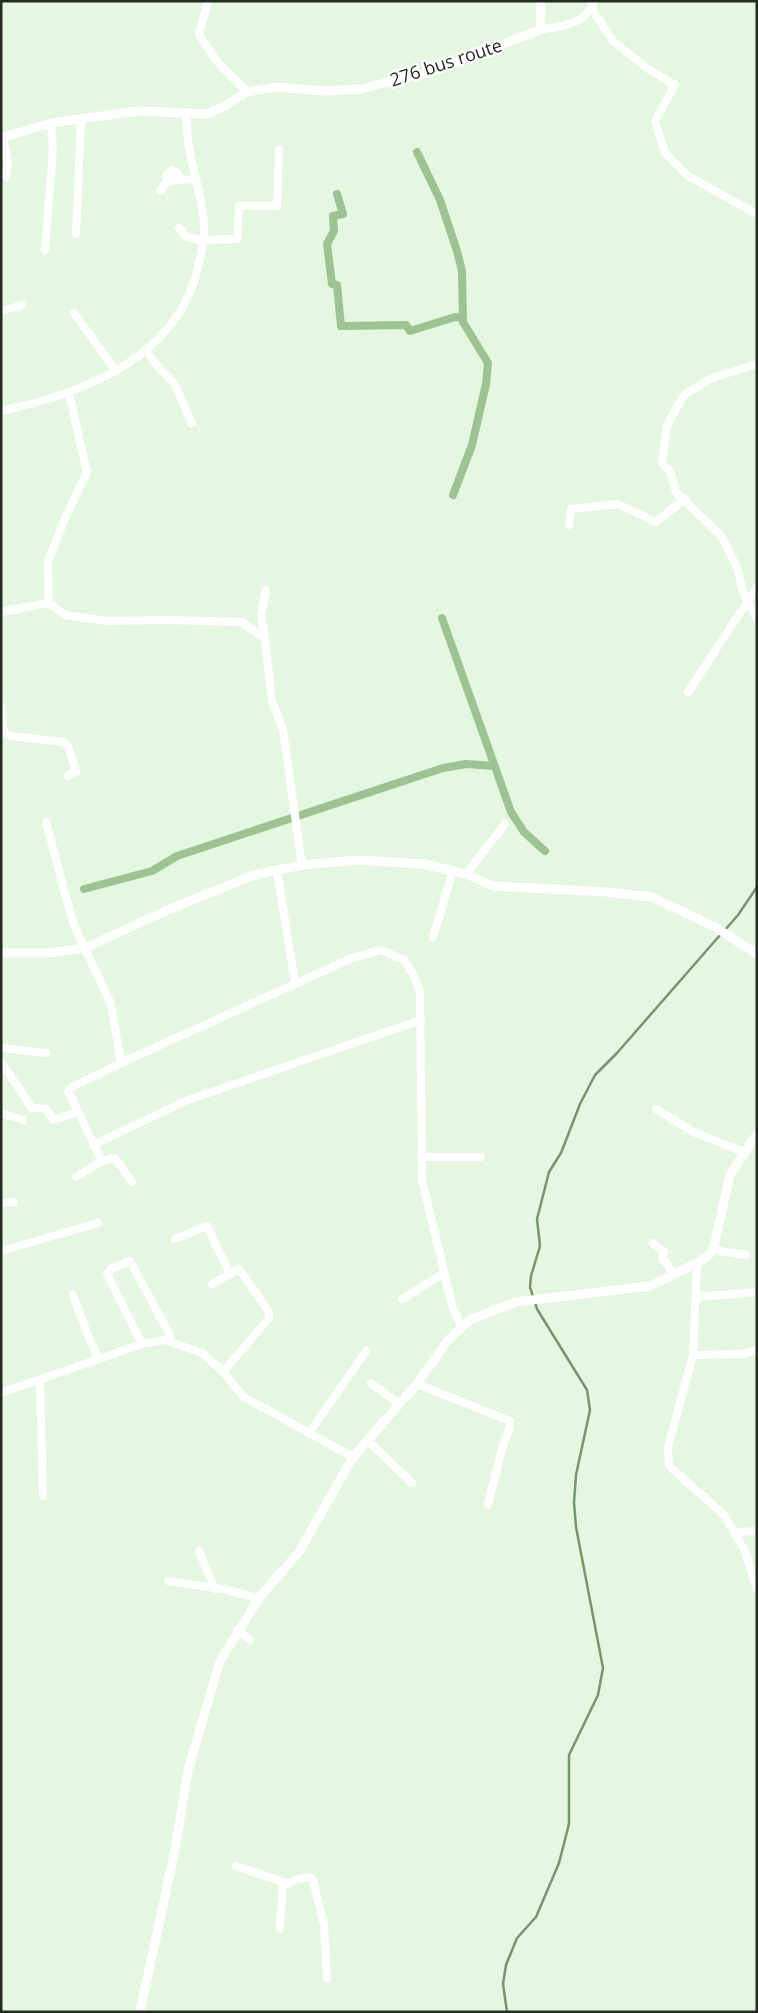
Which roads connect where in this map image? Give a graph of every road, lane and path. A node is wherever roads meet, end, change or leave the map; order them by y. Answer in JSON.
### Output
{"nodes":[{"id":1,"x":208,"y":1,"type":"edge"},
{"id":2,"x":541,"y":1,"type":"edge"},
{"id":3,"x":593,"y":5,"type":"edge"},
{"id":4,"x":540,"y":30,"type":"junction"},
{"id":5,"x":247,"y":92,"type":"junction"},
{"id":6,"x":187,"y":113,"type":"junction"},
{"id":7,"x":81,"y":119,"type":"junction"},
{"id":8,"x":51,"y":123,"type":"junction"},
{"id":9,"x":2,"y":138,"type":"edge"},
{"id":10,"x":279,"y":150,"type":"dead end"},
{"id":11,"x":6,"y":177,"type":"dead end"},
{"id":12,"x":194,"y":179,"type":"junction"},
{"id":13,"x":160,"y":191,"type":"dead end"},
{"id":14,"x":757,"y":214,"type":"edge"},
{"id":15,"x":179,"y":228,"type":"dead end"},
{"id":16,"x":76,"y":234,"type":"dead end"},
{"id":17,"x":204,"y":241,"type":"junction"},
{"id":18,"x":45,"y":250,"type":"dead end"},
{"id":19,"x":22,"y":305,"type":"dead end"},
{"id":20,"x":1,"y":310,"type":"edge"},
{"id":21,"x":74,"y":314,"type":"dead end"},
{"id":22,"x":146,"y":350,"type":"junction"},
{"id":23,"x":757,"y":364,"type":"edge"},
{"id":24,"x":116,"y":371,"type":"junction"},
{"id":25,"x":69,"y":394,"type":"junction"},
{"id":26,"x":1,"y":412,"type":"edge"},
{"id":27,"x":192,"y":423,"type":"dead end"},
{"id":28,"x":684,"y":499,"type":"junction"},
{"id":29,"x":569,"y":525,"type":"dead end"},
{"id":30,"x":757,"y":587,"type":"edge"},
{"id":31,"x":266,"y":590,"type":"dead end"},
{"id":32,"x":747,"y":600,"type":"junction"},
{"id":33,"x":49,"y":603,"type":"junction"},
{"id":34,"x":1,"y":612,"type":"edge"},
{"id":35,"x":757,"y":619,"type":"edge"},
{"id":36,"x":265,"y":639,"type":"junction"},
{"id":37,"x":688,"y":692,"type":"dead end"},
{"id":38,"x":1,"y":706,"type":"edge"},
{"id":39,"x":68,"y":776,"type":"dead end"},
{"id":40,"x":46,"y":822,"type":"dead end"},
{"id":41,"x":505,"y":824,"type":"dead end"},
{"id":42,"x":302,"y":865,"type":"junction"},
{"id":43,"x":277,"y":870,"type":"junction"},
{"id":44,"x":454,"y":871,"type":"junction"},
{"id":45,"x":466,"y":874,"type":"junction"},
{"id":46,"x":432,"y":937,"type":"dead end"},
{"id":47,"x":85,"y":948,"type":"junction"},
{"id":48,"x":1,"y":953,"type":"edge"},
{"id":49,"x":757,"y":954,"type":"edge"},
{"id":50,"x":295,"y":983,"type":"junction"},
{"id":51,"x":421,"y":1020,"type":"junction"},
{"id":52,"x":1,"y":1048,"type":"edge"},
{"id":53,"x":46,"y":1053,"type":"dead end"},
{"id":54,"x":1,"y":1062,"type":"edge"},
{"id":55,"x":121,"y":1063,"type":"junction"},
{"id":56,"x":656,"y":1109,"type":"dead end"},
{"id":57,"x":1,"y":1112,"type":"edge"},
{"id":58,"x":78,"y":1112,"type":"junction"},
{"id":59,"x":22,"y":1120,"type":"dead end"},
{"id":60,"x":757,"y":1134,"type":"edge"},
{"id":61,"x":93,"y":1145,"type":"junction"},
{"id":62,"x":744,"y":1152,"type":"junction"},
{"id":63,"x":421,"y":1157,"type":"junction"},
{"id":64,"x":481,"y":1157,"type":"dead end"},
{"id":65,"x":102,"y":1161,"type":"junction"},
{"id":66,"x":76,"y":1177,"type":"dead end"},
{"id":67,"x":132,"y":1182,"type":"dead end"},
{"id":68,"x":14,"y":1202,"type":"dead end"},
{"id":69,"x":1,"y":1203,"type":"edge"},
{"id":70,"x":98,"y":1224,"type":"dead end"},
{"id":71,"x":175,"y":1239,"type":"dead end"},
{"id":72,"x":653,"y":1243,"type":"dead end"},
{"id":73,"x":714,"y":1246,"type":"junction"},
{"id":74,"x":1,"y":1251,"type":"edge"},
{"id":75,"x":746,"y":1255,"type":"dead end"},
{"id":76,"x":697,"y":1262,"type":"junction"},
{"id":77,"x":230,"y":1274,"type":"junction"},
{"id":78,"x":443,"y":1274,"type":"junction"},
{"id":79,"x":675,"y":1275,"type":"junction"},
{"id":80,"x":212,"y":1284,"type":"dead end"},
{"id":81,"x":757,"y":1292,"type":"edge"},
{"id":82,"x":73,"y":1295,"type":"dead end"},
{"id":83,"x":696,"y":1297,"type":"junction"},
{"id":84,"x":402,"y":1299,"type":"dead end"},
{"id":85,"x":462,"y":1328,"type":"junction"},
{"id":86,"x":170,"y":1342,"type":"junction"},
{"id":87,"x":142,"y":1344,"type":"junction"},
{"id":88,"x":757,"y":1350,"type":"edge"},
{"id":89,"x":366,"y":1351,"type":"dead end"},
{"id":90,"x":693,"y":1355,"type":"junction"},
{"id":91,"x":99,"y":1359,"type":"junction"},
{"id":92,"x":223,"y":1372,"type":"junction"},
{"id":93,"x":40,"y":1381,"type":"junction"},
{"id":94,"x":371,"y":1383,"type":"dead end"},
{"id":95,"x":417,"y":1384,"type":"junction"},
{"id":96,"x":1,"y":1393,"type":"edge"},
{"id":97,"x":399,"y":1404,"type":"junction"},
{"id":98,"x":309,"y":1433,"type":"junction"},
{"id":99,"x":367,"y":1440,"type":"junction"},
{"id":100,"x":352,"y":1457,"type":"junction"},
{"id":101,"x":412,"y":1483,"type":"dead end"},
{"id":102,"x":43,"y":1496,"type":"dead end"},
{"id":103,"x":488,"y":1504,"type":"dead end"},
{"id":104,"x":757,"y":1531,"type":"edge"},
{"id":105,"x":736,"y":1532,"type":"junction"},
{"id":106,"x":200,"y":1551,"type":"dead end"},
{"id":107,"x":168,"y":1581,"type":"dead end"},
{"id":108,"x":215,"y":1589,"type":"junction"},
{"id":109,"x":757,"y":1589,"type":"edge"},
{"id":110,"x":259,"y":1598,"type":"junction"},
{"id":111,"x":237,"y":1630,"type":"junction"},
{"id":112,"x":250,"y":1640,"type":"dead end"},
{"id":113,"x":236,"y":1866,"type":"dead end"},
{"id":114,"x":282,"y":1882,"type":"junction"},
{"id":115,"x":280,"y":1928,"type":"dead end"},
{"id":116,"x":327,"y":1978,"type":"dead end"},
{"id":117,"x":140,"y":2012,"type":"edge"}],
"edges":[{"from":1,"to":5,"type":"street"},
{"from":2,"to":4,"type":"street"},
{"from":3,"to":4,"type":"street"},
{"from":3,"to":14,"type":"street"},
{"from":4,"to":5,"type":"street","name":"276 bus route"},
{"from":5,"to":6,"type":"street","name":"276 bus route"},
{"from":6,"to":7,"type":"street","name":"276 bus route"},
{"from":6,"to":12,"type":"street"},
{"from":7,"to":8,"type":"street","name":"276 bus route"},
{"from":7,"to":16,"type":"street"},
{"from":8,"to":9,"type":"street","name":"276 bus route"},
{"from":8,"to":18,"type":"street"},
{"from":9,"to":11,"type":"street"},
{"from":10,"to":17,"type":"street"},
{"from":12,"to":13,"type":"street"},
{"from":12,"to":17,"type":"street"},
{"from":15,"to":17,"type":"street"},
{"from":17,"to":22,"type":"street"},
{"from":19,"to":20,"type":"street"},
{"from":21,"to":24,"type":"street"},
{"from":22,"to":24,"type":"street"},
{"from":22,"to":27,"type":"street"},
{"from":23,"to":28,"type":"street"},
{"from":24,"to":25,"type":"street"},
{"from":25,"to":26,"type":"street"},
{"from":25,"to":33,"type":"street"},
{"from":28,"to":29,"type":"street"},
{"from":28,"to":32,"type":"street"},
{"from":30,"to":32,"type":"street"},
{"from":31,"to":36,"type":"street"},
{"from":32,"to":35,"type":"street"},
{"from":32,"to":37,"type":"street"},
{"from":33,"to":34,"type":"street"},
{"from":33,"to":36,"type":"street"},
{"from":36,"to":42,"type":"street"},
{"from":38,"to":39,"type":"street"},
{"from":40,"to":47,"type":"street"},
{"from":41,"to":45,"type":"street"},
{"from":42,"to":43,"type":"street"},
{"from":42,"to":44,"type":"street"},
{"from":43,"to":47,"type":"street"},
{"from":43,"to":50,"type":"street"},
{"from":44,"to":45,"type":"street"},
{"from":44,"to":46,"type":"street"},
{"from":45,"to":49,"type":"street"},
{"from":47,"to":48,"type":"street"},
{"from":47,"to":55,"type":"street"},
{"from":50,"to":51,"type":"street"},
{"from":50,"to":55,"type":"street"},
{"from":51,"to":61,"type":"street"},
{"from":51,"to":63,"type":"street"},
{"from":52,"to":53,"type":"street"},
{"from":54,"to":58,"type":"street"},
{"from":55,"to":58,"type":"street"},
{"from":56,"to":62,"type":"street"},
{"from":57,"to":59,"type":"street"},
{"from":58,"to":61,"type":"street"},
{"from":60,"to":62,"type":"street"},
{"from":61,"to":65,"type":"street"},
{"from":62,"to":73,"type":"street"},
{"from":63,"to":64,"type":"street"},
{"from":63,"to":78,"type":"street"},
{"from":65,"to":66,"type":"street"},
{"from":65,"to":67,"type":"street"},
{"from":68,"to":69,"type":"street"},
{"from":70,"to":74,"type":"street"},
{"from":71,"to":77,"type":"street"},
{"from":72,"to":79,"type":"street"},
{"from":73,"to":75,"type":"street"},
{"from":73,"to":76,"type":"street"},
{"from":76,"to":79,"type":"street"},
{"from":76,"to":83,"type":"street"},
{"from":77,"to":80,"type":"street"},
{"from":77,"to":92,"type":"street"},
{"from":78,"to":84,"type":"street"},
{"from":78,"to":85,"type":"street"},
{"from":79,"to":85,"type":"street"},
{"from":81,"to":83,"type":"street"},
{"from":82,"to":91,"type":"street"},
{"from":83,"to":90,"type":"street"},
{"from":85,"to":95,"type":"street"},
{"from":86,"to":87,"type":"street"},
{"from":86,"to":87,"type":"street"},
{"from":86,"to":92,"type":"street"},
{"from":87,"to":91,"type":"street"},
{"from":88,"to":90,"type":"street"},
{"from":89,"to":98,"type":"street"},
{"from":90,"to":105,"type":"street"},
{"from":91,"to":93,"type":"street"},
{"from":92,"to":98,"type":"street"},
{"from":93,"to":96,"type":"street"},
{"from":93,"to":102,"type":"street"},
{"from":94,"to":97,"type":"street"},
{"from":95,"to":97,"type":"street"},
{"from":95,"to":103,"type":"street"},
{"from":97,"to":99,"type":"street"},
{"from":98,"to":100,"type":"street"},
{"from":99,"to":100,"type":"street"},
{"from":99,"to":101,"type":"street"},
{"from":100,"to":110,"type":"street"},
{"from":104,"to":105,"type":"street"},
{"from":105,"to":109,"type":"street"},
{"from":106,"to":108,"type":"street"},
{"from":107,"to":108,"type":"street"},
{"from":108,"to":110,"type":"street"},
{"from":110,"to":111,"type":"street"},
{"from":111,"to":112,"type":"street"},
{"from":111,"to":117,"type":"street"},
{"from":113,"to":114,"type":"street"},
{"from":114,"to":115,"type":"street"},
{"from":114,"to":116,"type":"street"}]}
